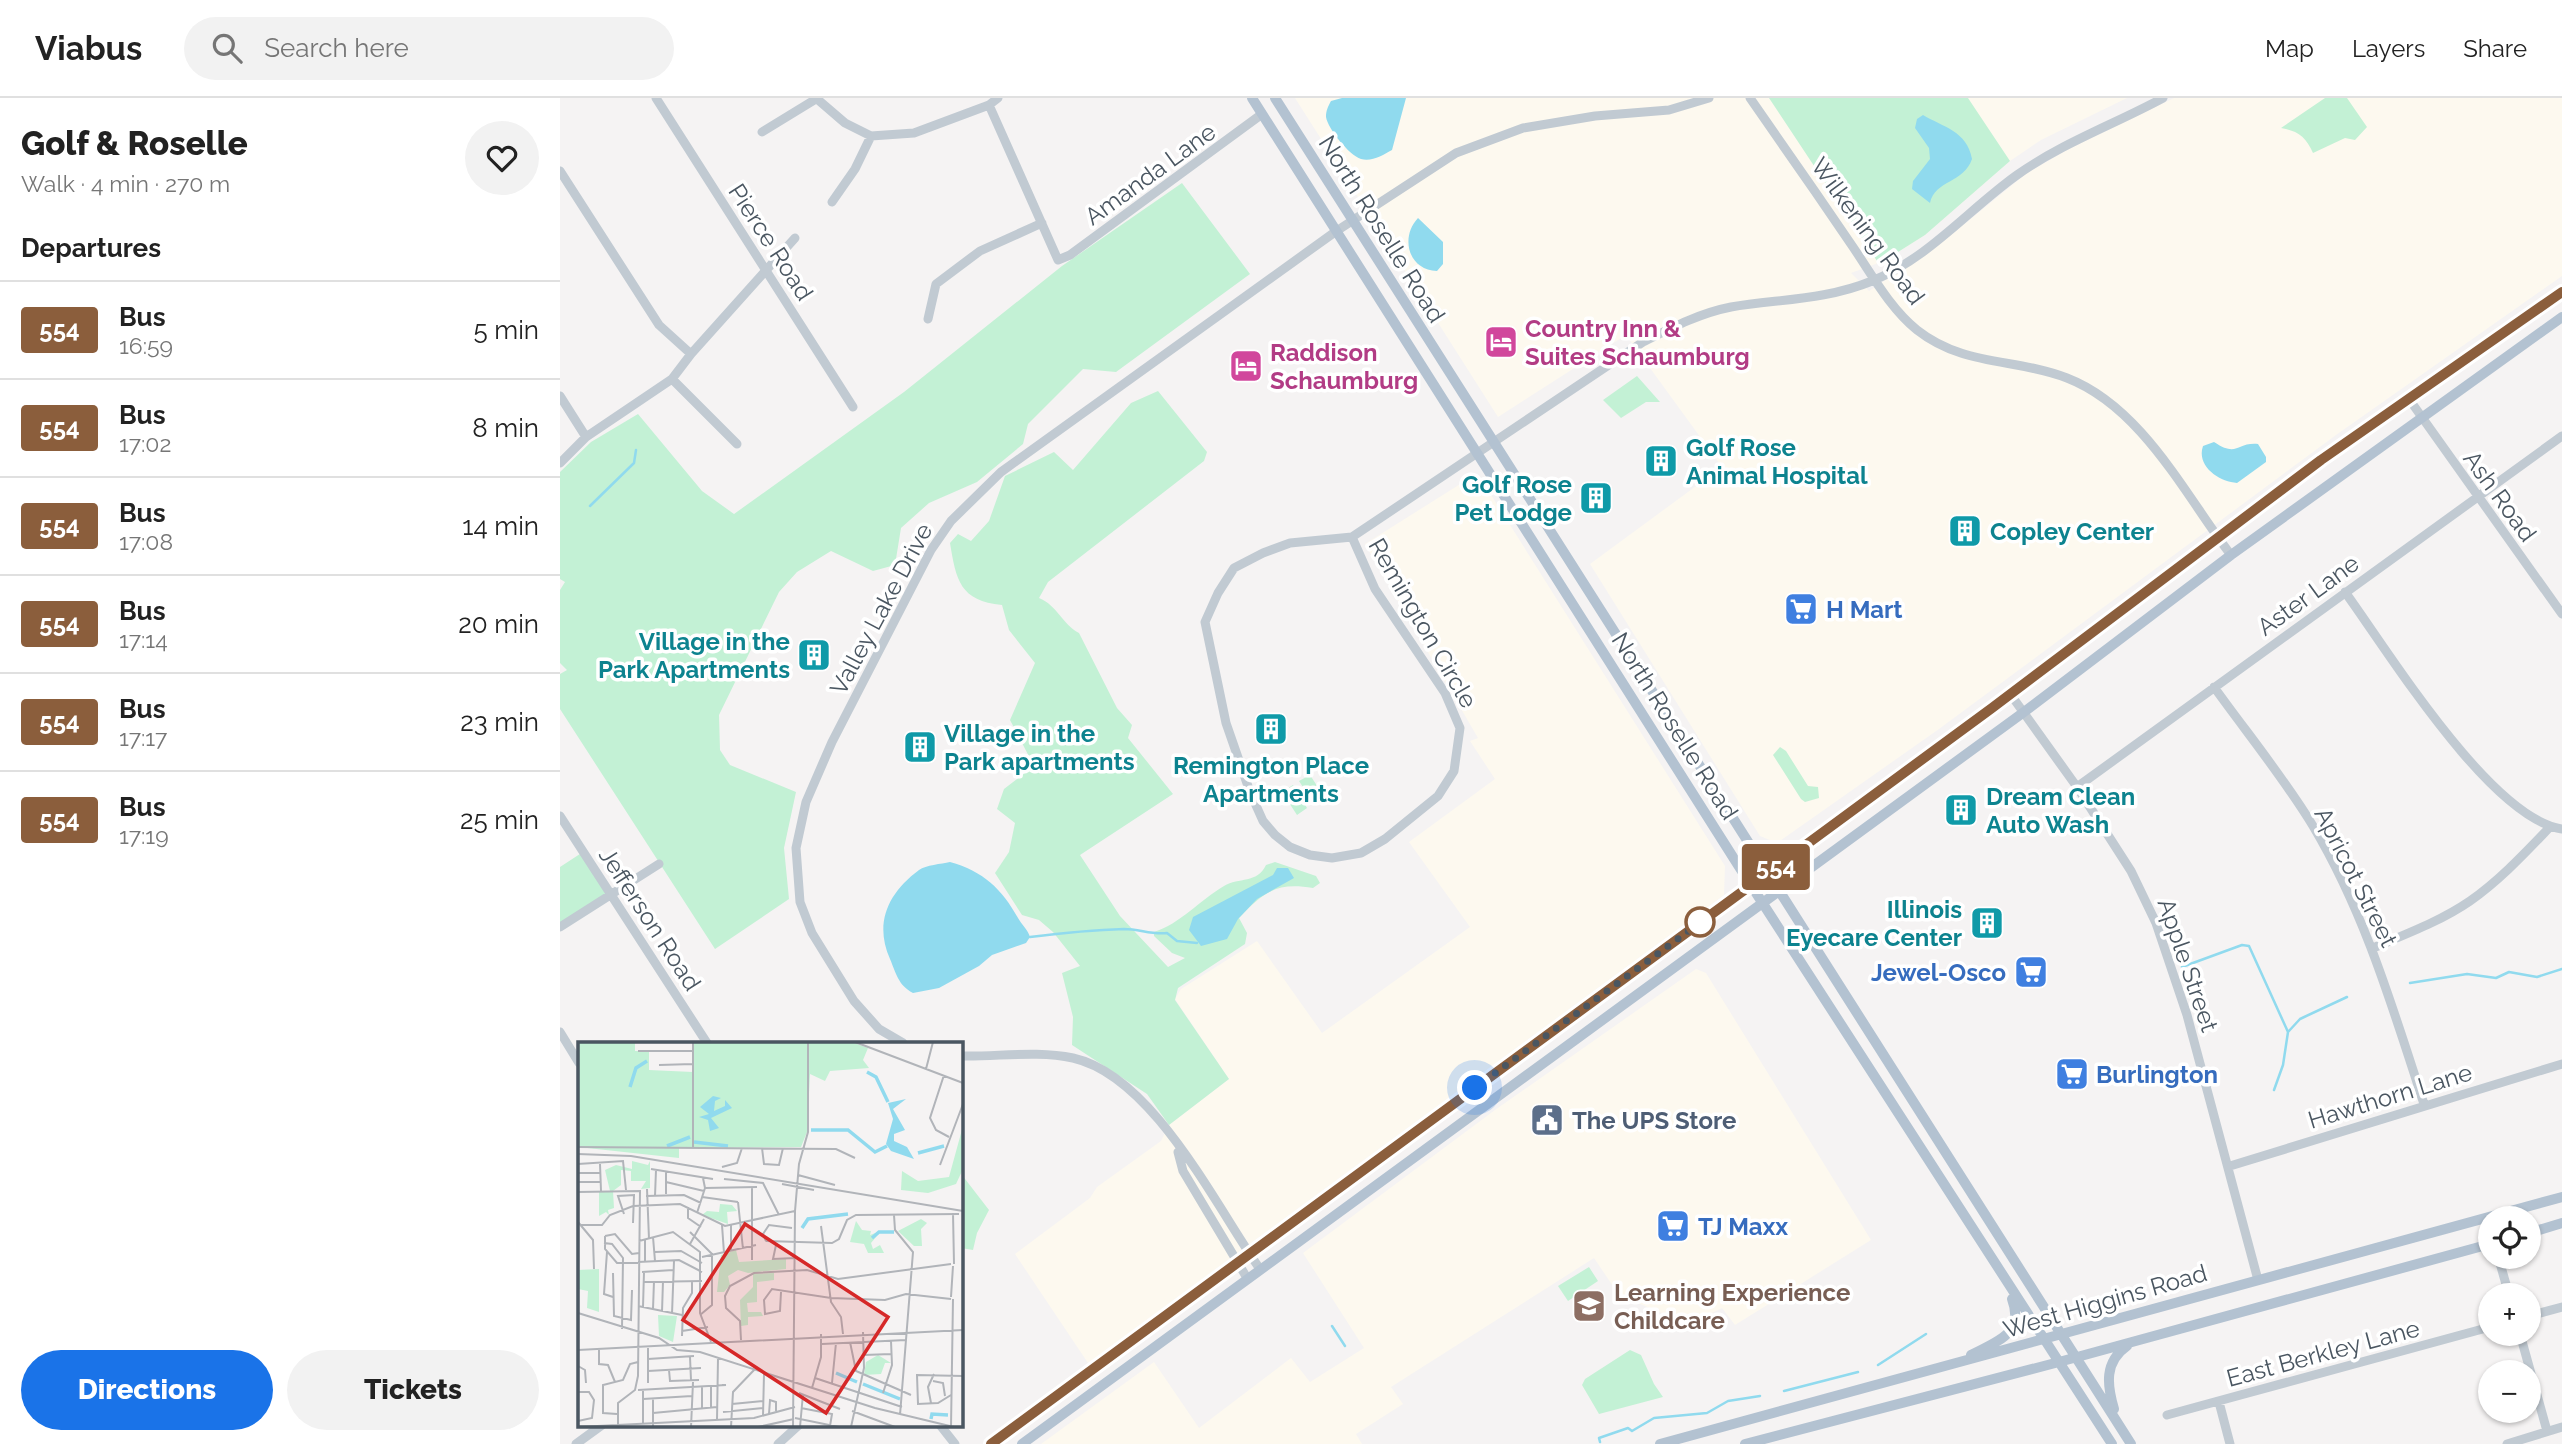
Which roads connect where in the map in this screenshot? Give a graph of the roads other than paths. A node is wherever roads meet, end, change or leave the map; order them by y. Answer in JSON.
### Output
{"nodes":[{"id":1,"x":656,"y":98,"type":"edge"},
{"id":2,"x":816,"y":98,"type":"edge"},
{"id":3,"x":998,"y":98,"type":"edge"},
{"id":4,"x":1252,"y":98,"type":"edge"},
{"id":5,"x":1275,"y":98,"type":"edge"},
{"id":6,"x":1709,"y":98,"type":"edge"},
{"id":7,"x":1750,"y":98,"type":"edge"},
{"id":8,"x":2163,"y":98,"type":"edge"},
{"id":9,"x":989,"y":105,"type":"junction"},
{"id":10,"x":1262,"y":114,"type":"junction"},
{"id":11,"x":762,"y":132,"type":"dead end"},
{"id":12,"x":871,"y":136,"type":"junction"},
{"id":13,"x":560,"y":171,"type":"edge"},
{"id":14,"x":832,"y":202,"type":"dead end"},
{"id":15,"x":1352,"y":220,"type":"junction"},
{"id":16,"x":1042,"y":223,"type":"junction"},
{"id":17,"x":1335,"y":232,"type":"junction"},
{"id":18,"x":795,"y":238,"type":"dead end"},
{"id":19,"x":765,"y":269,"type":"junction"},
{"id":20,"x":1876,"y":280,"type":"junction"},
{"id":21,"x":2562,"y":292,"type":"edge"},
{"id":22,"x":2562,"y":317,"type":"edge"},
{"id":23,"x":928,"y":319,"type":"dead end"},
{"id":24,"x":691,"y":354,"type":"junction"},
{"id":25,"x":672,"y":379,"type":"junction"},
{"id":26,"x":560,"y":396,"type":"edge"},
{"id":27,"x":2409,"y":399,"type":"junction"},
{"id":28,"x":853,"y":407,"type":"dead end"},
{"id":29,"x":2421,"y":416,"type":"junction"},
{"id":30,"x":2562,"y":436,"type":"edge"},
{"id":31,"x":586,"y":437,"type":"junction"},
{"id":32,"x":1494,"y":443,"type":"junction"},
{"id":33,"x":737,"y":444,"type":"dead end"},
{"id":34,"x":1476,"y":455,"type":"junction"},
{"id":35,"x":560,"y":463,"type":"edge"},
{"id":36,"x":2476,"y":497,"type":"junction"},
{"id":37,"x":1352,"y":537,"type":"junction"},
{"id":38,"x":2218,"y":538,"type":"junction"},
{"id":39,"x":2231,"y":555,"type":"junction"},
{"id":40,"x":2345,"y":592,"type":"junction"},
{"id":41,"x":2562,"y":614,"type":"edge"},
{"id":42,"x":2214,"y":687,"type":"junction"},
{"id":43,"x":2011,"y":695,"type":"junction"},
{"id":44,"x":2024,"y":712,"type":"junction"},
{"id":45,"x":2077,"y":787,"type":"junction"},
{"id":46,"x":560,"y":816,"type":"edge"},
{"id":47,"x":2550,"y":827,"type":"junction"},
{"id":48,"x":2562,"y":829,"type":"edge"},
{"id":49,"x":659,"y":864,"type":"dead end"},
{"id":50,"x":1769,"y":872,"type":"junction"},
{"id":51,"x":1751,"y":885,"type":"junction"},
{"id":52,"x":1781,"y":889,"type":"junction"},
{"id":53,"x":610,"y":894,"type":"junction"},
{"id":54,"x":1763,"y":903,"type":"junction"},
{"id":55,"x":560,"y":928,"type":"edge"},
{"id":56,"x":2373,"y":947,"type":"junction"},
{"id":57,"x":560,"y":1032,"type":"edge"},
{"id":58,"x":706,"y":1042,"type":"edge"},
{"id":59,"x":901,"y":1042,"type":"edge"},
{"id":60,"x":962,"y":1056,"type":"edge"},
{"id":61,"x":578,"y":1061,"type":"edge"},
{"id":62,"x":2562,"y":1064,"type":"edge"},
{"id":63,"x":2424,"y":1104,"type":"junction"},
{"id":64,"x":1176,"y":1143,"type":"junction"},
{"id":65,"x":2230,"y":1166,"type":"junction"},
{"id":66,"x":2562,"y":1197,"type":"edge"},
{"id":67,"x":2562,"y":1223,"type":"edge"},
{"id":68,"x":2541,"y":1229,"type":"edge"},
{"id":69,"x":2478,"y":1247,"type":"edge"},
{"id":70,"x":1250,"y":1254,"type":"junction"},
{"id":71,"x":1237,"y":1263,"type":"junction"},
{"id":72,"x":1260,"y":1269,"type":"junction"},
{"id":73,"x":1247,"y":1278,"type":"junction"},
{"id":74,"x":2258,"y":1279,"type":"junction"},
{"id":75,"x":2005,"y":1280,"type":"junction"},
{"id":76,"x":2562,"y":1307,"type":"edge"},
{"id":77,"x":2541,"y":1313,"type":"edge"},
{"id":78,"x":2478,"y":1330,"type":"edge"},
{"id":79,"x":2063,"y":1335,"type":"junction"},
{"id":80,"x":2136,"y":1340,"type":"junction"},
{"id":81,"x":2045,"y":1341,"type":"junction"},
{"id":82,"x":2522,"y":1346,"type":"edge"},
{"id":83,"x":2076,"y":1357,"type":"junction"},
{"id":84,"x":2059,"y":1362,"type":"junction"},
{"id":85,"x":1954,"y":1364,"type":"junction"},
{"id":86,"x":2218,"y":1402,"type":"junction"},
{"id":87,"x":2167,"y":1415,"type":"dead end"},
{"id":88,"x":2118,"y":1422,"type":"junction"},
{"id":89,"x":602,"y":1426,"type":"edge"},
{"id":90,"x":798,"y":1426,"type":"edge"},
{"id":91,"x":941,"y":1426,"type":"edge"},
{"id":92,"x":2562,"y":1427,"type":"edge"},
{"id":93,"x":2547,"y":1431,"type":"junction"},
{"id":94,"x":576,"y":1444,"type":"edge"},
{"id":95,"x":778,"y":1444,"type":"edge"},
{"id":96,"x":955,"y":1444,"type":"edge"},
{"id":97,"x":991,"y":1444,"type":"edge"},
{"id":98,"x":1021,"y":1444,"type":"edge"},
{"id":99,"x":1660,"y":1444,"type":"edge"},
{"id":100,"x":1745,"y":1444,"type":"edge"},
{"id":101,"x":2112,"y":1444,"type":"edge"},
{"id":102,"x":2131,"y":1444,"type":"edge"},
{"id":103,"x":2230,"y":1444,"type":"edge"},
{"id":104,"x":2507,"y":1444,"type":"edge"}],
"edges":[{"from":1,"to":19,"type":"street","name":"Pierce Road"},
{"from":2,"to":11,"type":"street"},
{"from":2,"to":12,"type":"street"},
{"from":3,"to":9,"type":"street"},
{"from":4,"to":10,"type":"main road","name":"North Roselle Road"},
{"from":5,"to":15,"type":"main road","name":"North Roselle Road"},
{"from":6,"to":15,"type":"street","name":"Valley Lake Drive"},
{"from":7,"to":20,"type":"street","name":"Wilkening Road"},
{"from":8,"to":20,"type":"street","name":"Remington Circle"},
{"from":9,"to":12,"type":"street"},
{"from":9,"to":16,"type":"street"},
{"from":10,"to":16,"type":"street","name":"Amanda Lane"},
{"from":10,"to":17,"type":"main road","name":"North Roselle Road"},
{"from":12,"to":14,"type":"street"},
{"from":13,"to":24,"type":"street"},
{"from":15,"to":17,"type":"street","name":"Valley Lake Drive"},
{"from":15,"to":32,"type":"main road","name":"North Roselle Road"},
{"from":16,"to":23,"type":"street"},
{"from":17,"to":34,"type":"main road","name":"North Roselle Road"},
{"from":17,"to":59,"type":"street","name":"Valley Lake Drive"},
{"from":18,"to":19,"type":"street"},
{"from":19,"to":24,"type":"street"},
{"from":19,"to":28,"type":"street","name":"Pierce Road"},
{"from":20,"to":32,"type":"street","name":"Remington Circle"},
{"from":20,"to":38,"type":"street","name":"Wilkening Road"},
{"from":21,"to":27,"type":"main road"},
{"from":22,"to":29,"type":"main road"},
{"from":24,"to":25,"type":"street"},
{"from":25,"to":31,"type":"street"},
{"from":25,"to":33,"type":"street"},
{"from":26,"to":31,"type":"street"},
{"from":27,"to":29,"type":"street","name":"Ash Road"},
{"from":27,"to":38,"type":"main road"},
{"from":29,"to":36,"type":"street","name":"Ash Road"},
{"from":29,"to":39,"type":"main road"},
{"from":30,"to":36,"type":"street","name":"Aster Lane"},
{"from":31,"to":35,"type":"street"},
{"from":32,"to":34,"type":"street","name":"Remington Circle"},
{"from":32,"to":50,"type":"main road","name":"North Roselle Road"},
{"from":34,"to":37,"type":"street","name":"Remington Circle"},
{"from":34,"to":51,"type":"main road","name":"North Roselle Road"},
{"from":36,"to":40,"type":"street","name":"Aster Lane"},
{"from":36,"to":41,"type":"street","name":"Ash Road"},
{"from":37,"to":37,"type":"street","name":"Remington Circle"},
{"from":38,"to":39,"type":"street","name":"Wilkening Road"},
{"from":38,"to":43,"type":"main road"},
{"from":39,"to":44,"type":"main road"},
{"from":40,"to":42,"type":"street","name":"Aster Lane"},
{"from":40,"to":47,"type":"street"},
{"from":42,"to":45,"type":"street","name":"Aster Lane"},
{"from":42,"to":56,"type":"street","name":"Apricot Street"},
{"from":43,"to":44,"type":"street","name":"Apple Street"},
{"from":43,"to":50,"type":"main road"},
{"from":44,"to":45,"type":"street","name":"Apple Street"},
{"from":44,"to":52,"type":"main road"},
{"from":45,"to":65,"type":"street","name":"Apple Street"},
{"from":46,"to":53,"type":"street","name":"Jefferson Road"},
{"from":47,"to":48,"type":"street"},
{"from":47,"to":56,"type":"street"},
{"from":49,"to":53,"type":"street"},
{"from":50,"to":51,"type":"main road"},
{"from":50,"to":52,"type":"main road","name":"North Roselle Road"},
{"from":51,"to":54,"type":"main road","name":"North Roselle Road"},
{"from":51,"to":70,"type":"main road"},
{"from":52,"to":54,"type":"main road"},
{"from":52,"to":79,"type":"main road","name":"North Roselle Road"},
{"from":53,"to":55,"type":"street"},
{"from":53,"to":58,"type":"street","name":"Jefferson Road"},
{"from":54,"to":72,"type":"main road"},
{"from":54,"to":75,"type":"main road","name":"North Roselle Road"},
{"from":56,"to":63,"type":"street","name":"Apricot Street"},
{"from":57,"to":61,"type":"street"},
{"from":60,"to":64,"type":"street"},
{"from":62,"to":63,"type":"street","name":"Hawthorn Lane"},
{"from":63,"to":65,"type":"street","name":"Hawthorn Lane"},
{"from":64,"to":70,"type":"street"},
{"from":64,"to":71,"type":"street"},
{"from":65,"to":74,"type":"street","name":"Apple Street"},
{"from":66,"to":74,"type":"main road","name":"West Higgins Road"},
{"from":67,"to":68,"type":"main road"},
{"from":69,"to":80,"type":"main road","name":"West Higgins Road"},
{"from":70,"to":71,"type":"main road"},
{"from":70,"to":72,"type":"street"},
{"from":71,"to":73,"type":"street"},
{"from":71,"to":97,"type":"main road"},
{"from":72,"to":73,"type":"main road"},
{"from":73,"to":98,"type":"main road"},
{"from":74,"to":79,"type":"main road","name":"West Higgins Road"},
{"from":75,"to":81,"type":"main road","name":"North Roselle Road"},
{"from":75,"to":85,"type":"main road"},
{"from":76,"to":77,"type":"street"},
{"from":78,"to":86,"type":"street","name":"East Berkley Lane"},
{"from":79,"to":81,"type":"main road","name":"West Higgins Road"},
{"from":79,"to":83,"type":"main road","name":"North Roselle Road"},
{"from":80,"to":83,"type":"main road","name":"West Higgins Road"},
{"from":80,"to":88,"type":"main road"},
{"from":81,"to":84,"type":"main road","name":"North Roselle Road"},
{"from":81,"to":85,"type":"main road","name":"West Higgins Road"},
{"from":82,"to":93,"type":"street"},
{"from":83,"to":84,"type":"main road","name":"West Higgins Road"},
{"from":83,"to":88,"type":"main road","name":"North Roselle Road"},
{"from":84,"to":100,"type":"main road","name":"West Higgins Road"},
{"from":84,"to":101,"type":"main road","name":"North Roselle Road"},
{"from":85,"to":99,"type":"main road","name":"West Higgins Road"},
{"from":86,"to":87,"type":"street","name":"East Berkley Lane"},
{"from":86,"to":103,"type":"street"},
{"from":88,"to":102,"type":"main road","name":"North Roselle Road"},
{"from":89,"to":94,"type":"street"},
{"from":90,"to":95,"type":"street"},
{"from":91,"to":96,"type":"street"},
{"from":92,"to":93,"type":"street"},
{"from":93,"to":104,"type":"street"}]}
